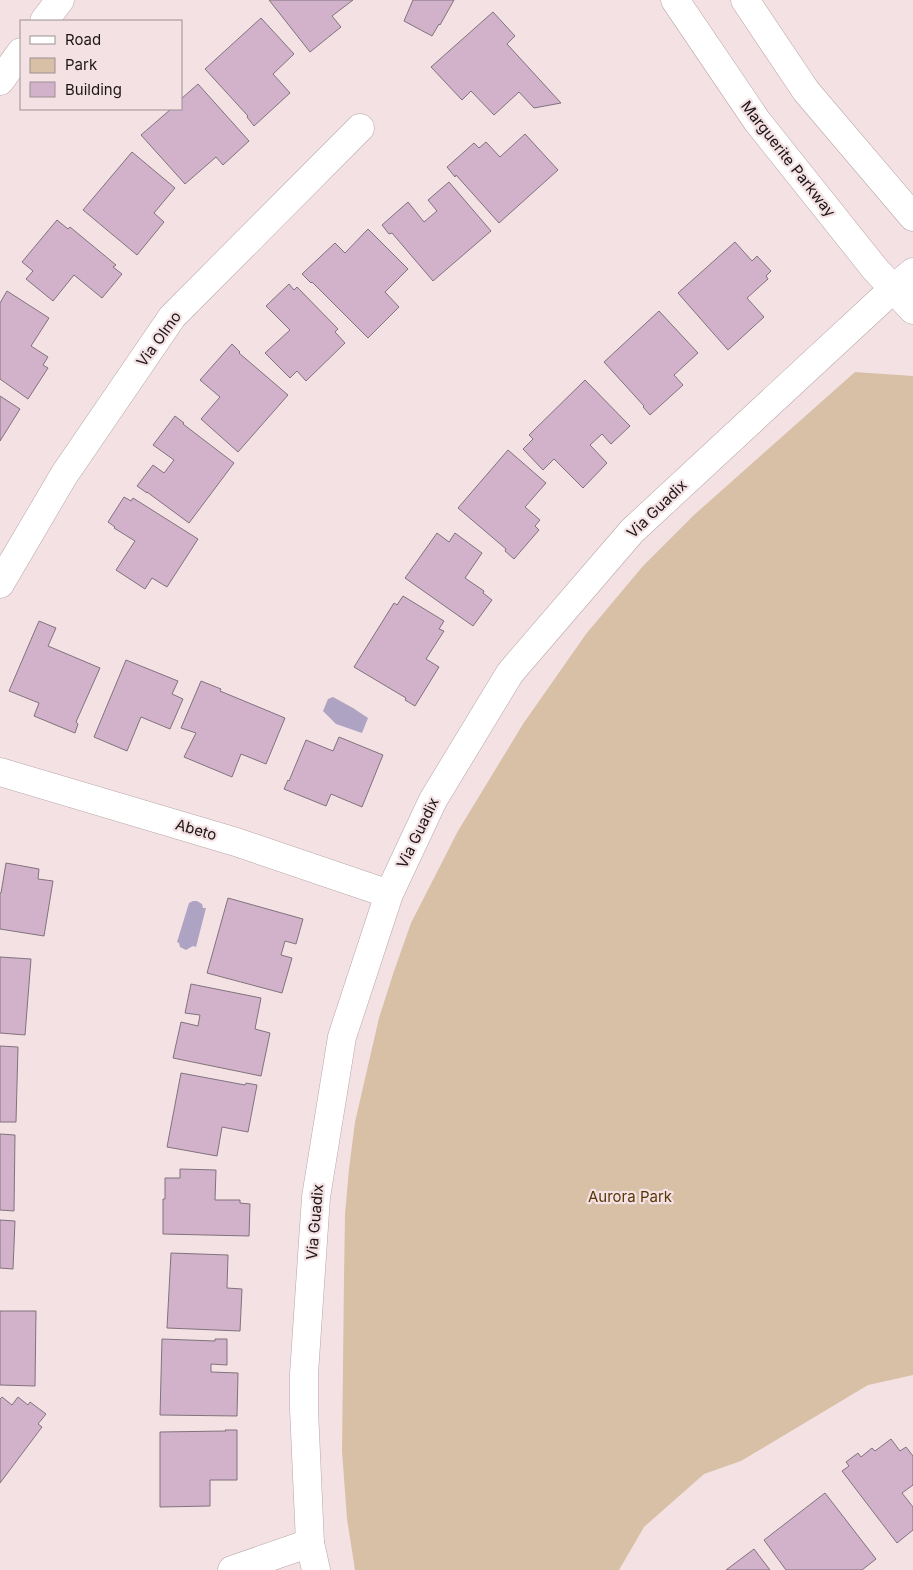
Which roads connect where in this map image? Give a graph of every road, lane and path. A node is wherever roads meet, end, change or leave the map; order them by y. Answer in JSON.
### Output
{"nodes":[{"id":1,"x":60,"y":0,"type":"edge"},
{"id":2,"x":675,"y":0,"type":"edge"},
{"id":3,"x":745,"y":0,"type":"edge"},
{"id":4,"x":45,"y":20,"type":"edge"},
{"id":5,"x":20,"y":53,"type":"edge"},
{"id":6,"x":0,"y":81,"type":"edge"},
{"id":7,"x":360,"y":128,"type":"dead end"},
{"id":8,"x":913,"y":217,"type":"edge"},
{"id":9,"x":903,"y":280,"type":"edge"},
{"id":10,"x":913,"y":310,"type":"edge"},
{"id":11,"x":0,"y":584,"type":"edge"},
{"id":12,"x":0,"y":772,"type":"edge"},
{"id":13,"x":389,"y":894,"type":"junction"},
{"id":14,"x":310,"y":1543,"type":"junction"},
{"id":15,"x":232,"y":1570,"type":"edge"},
{"id":16,"x":316,"y":1570,"type":"edge"}],
"edges":[{"from":1,"to":4,"type":"street"},
{"from":2,"to":9,"type":"street","name":"Marguerite Parkway"},
{"from":3,"to":8,"type":"street"},
{"from":5,"to":6,"type":"street"},
{"from":7,"to":11,"type":"street","name":"Via Olmo"},
{"from":9,"to":10,"type":"street","name":"Marguerite Parkway"},
{"from":9,"to":13,"type":"street","name":"Via Guadix"},
{"from":12,"to":13,"type":"street","name":"Abeto"},
{"from":13,"to":14,"type":"street","name":"Via Guadix"},
{"from":14,"to":15,"type":"street"},
{"from":14,"to":16,"type":"street","name":"Via Guadix"}]}
